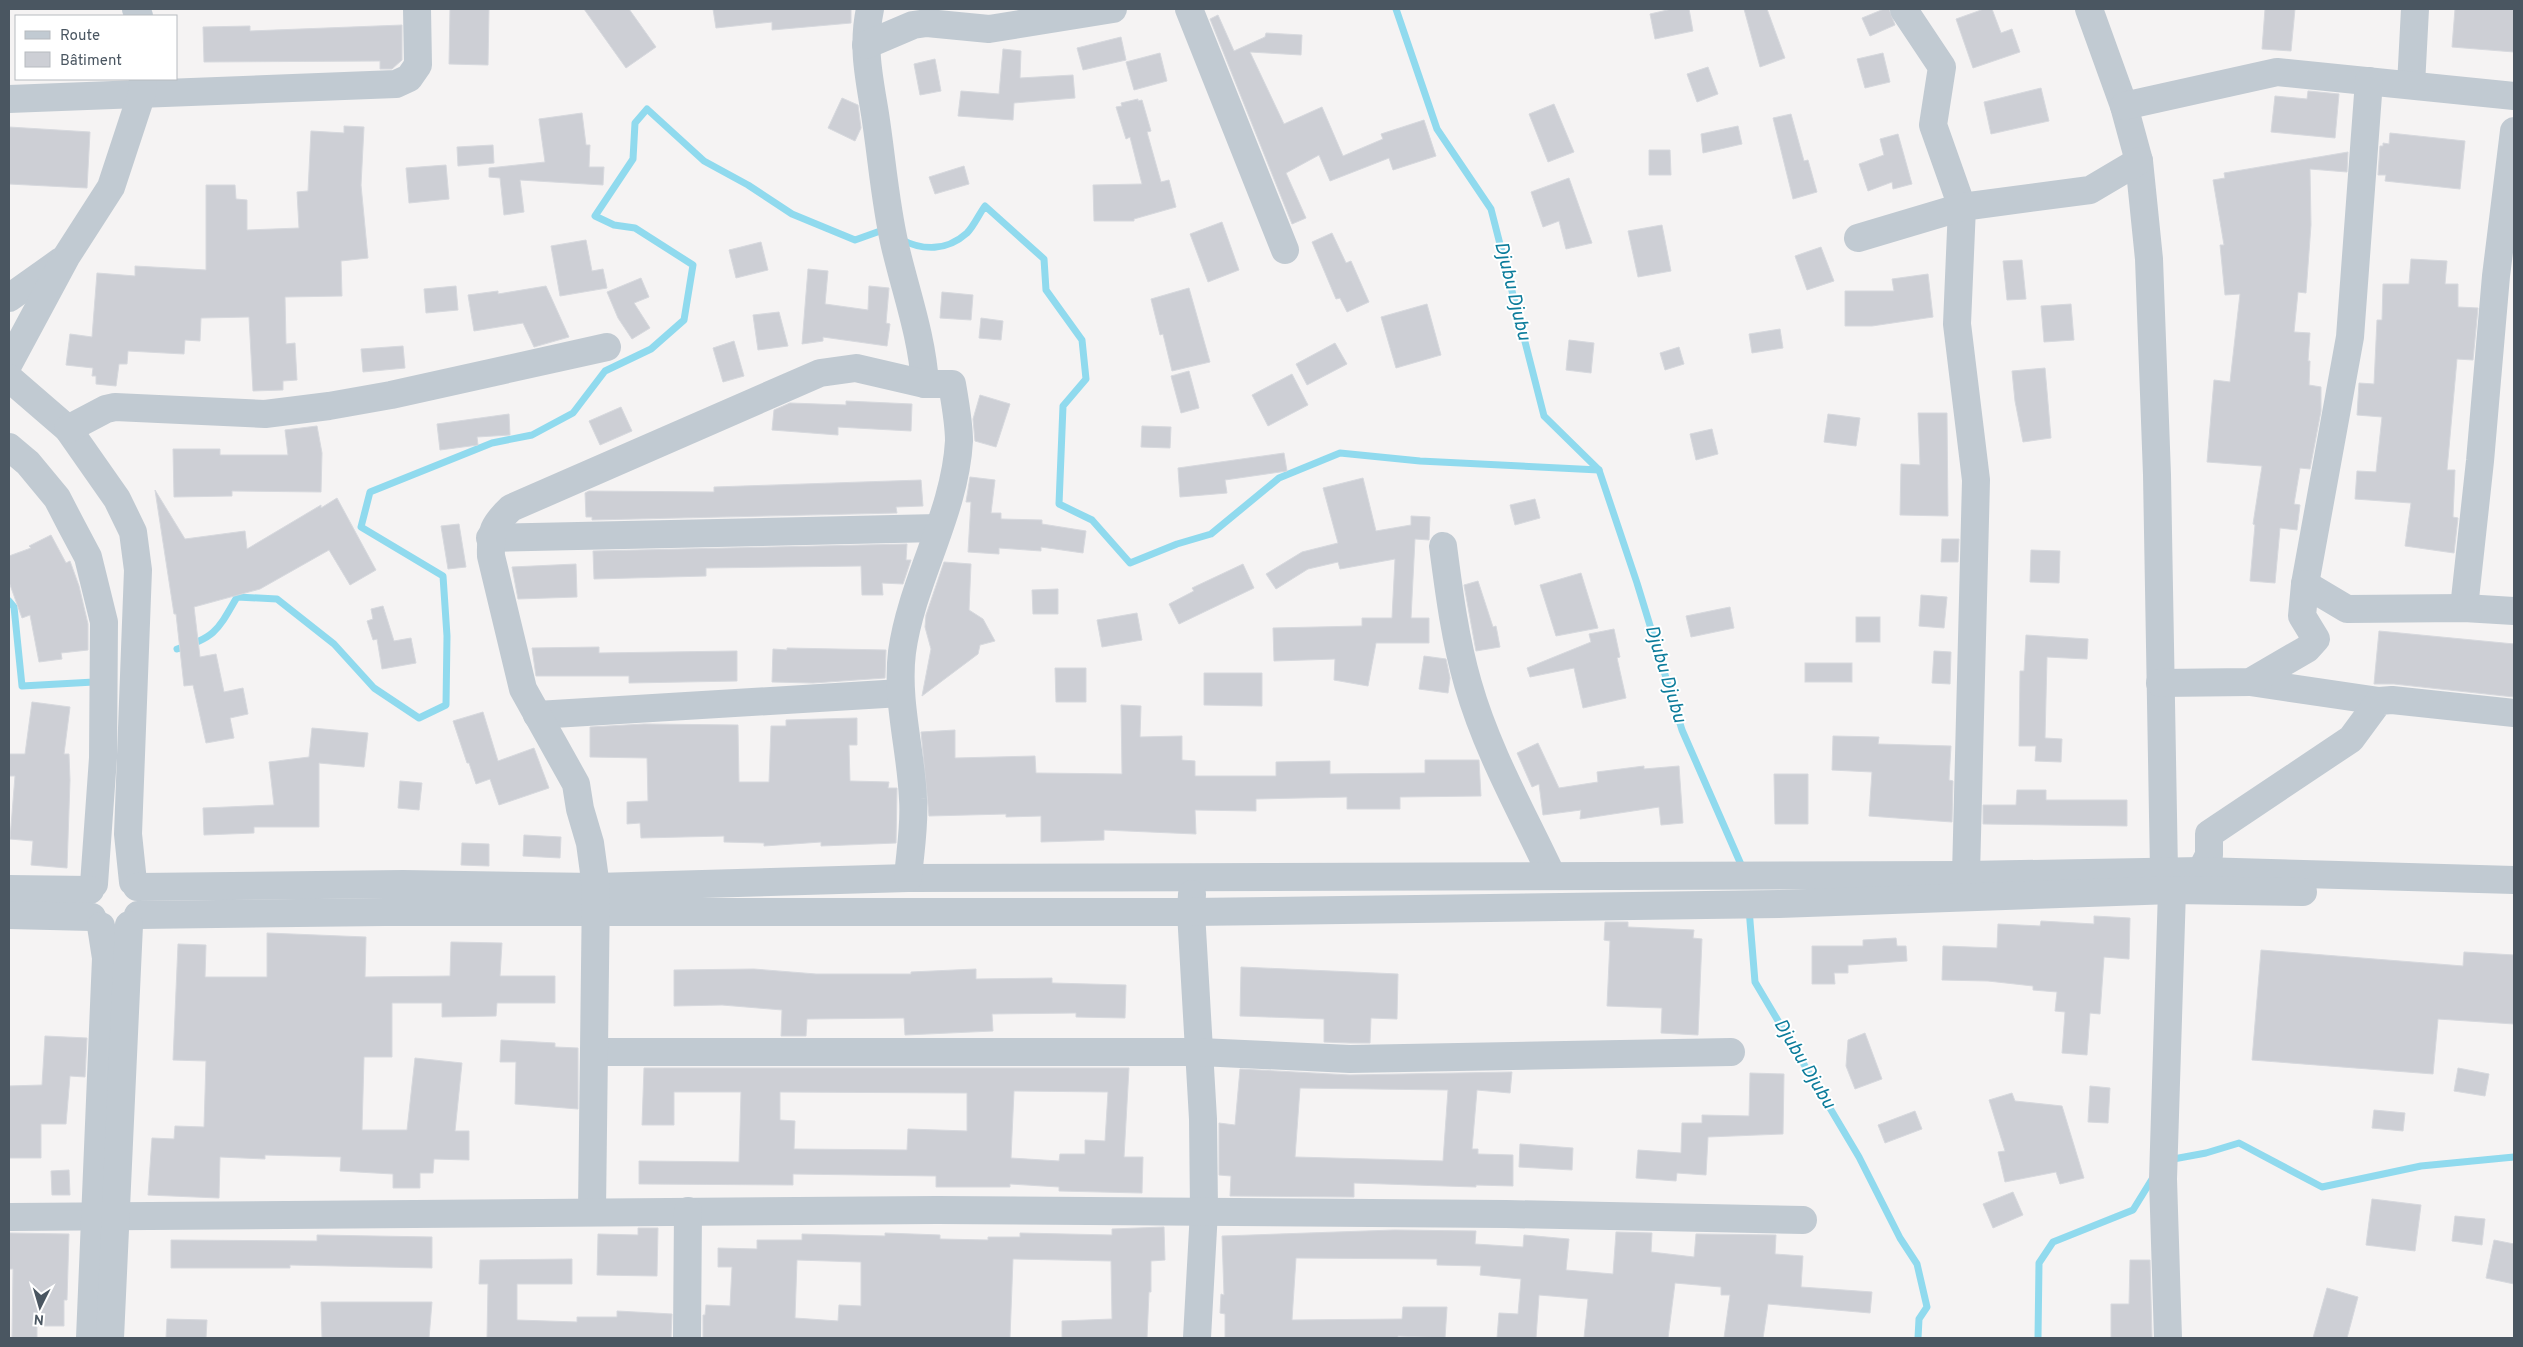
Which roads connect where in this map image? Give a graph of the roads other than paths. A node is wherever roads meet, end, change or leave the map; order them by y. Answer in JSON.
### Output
{"nodes":[{"id":1,"x":418,"y":9,"type":"edge"},
{"id":2,"x":870,"y":9,"type":"edge"},
{"id":3,"x":1112,"y":9,"type":"edge"},
{"id":4,"x":1189,"y":9,"type":"edge"},
{"id":5,"x":2089,"y":9,"type":"edge"},
{"id":6,"x":2415,"y":9,"type":"edge"},
{"id":7,"x":1904,"y":10,"type":"edge"},
{"id":8,"x":866,"y":46,"type":"junction"},
{"id":9,"x":2369,"y":81,"type":"junction"},
{"id":10,"x":2411,"y":84,"type":"junction"},
{"id":11,"x":142,"y":86,"type":"edge"},
{"id":12,"x":2514,"y":96,"type":"edge"},
{"id":13,"x":9,"y":99,"type":"edge"},
{"id":14,"x":2124,"y":106,"type":"junction"},
{"id":15,"x":2514,"y":131,"type":"edge"},
{"id":16,"x":2139,"y":161,"type":"junction"},
{"id":17,"x":1962,"y":208,"type":"junction"},
{"id":18,"x":1858,"y":238,"type":"dead end"},
{"id":19,"x":1285,"y":250,"type":"dead end"},
{"id":20,"x":66,"y":257,"type":"junction"},
{"id":21,"x":9,"y":298,"type":"edge"},
{"id":22,"x":607,"y":347,"type":"dead end"},
{"id":23,"x":9,"y":363,"type":"edge"},
{"id":24,"x":9,"y":378,"type":"edge"},
{"id":25,"x":924,"y":384,"type":"junction"},
{"id":26,"x":68,"y":429,"type":"junction"},
{"id":27,"x":9,"y":447,"type":"edge"},
{"id":28,"x":938,"y":528,"type":"junction"},
{"id":29,"x":490,"y":538,"type":"junction"},
{"id":30,"x":1443,"y":546,"type":"dead end"},
{"id":31,"x":2305,"y":584,"type":"junction"},
{"id":32,"x":2464,"y":608,"type":"junction"},
{"id":33,"x":2514,"y":611,"type":"edge"},
{"id":34,"x":2250,"y":682,"type":"junction"},
{"id":35,"x":2160,"y":683,"type":"junction"},
{"id":36,"x":901,"y":693,"type":"junction"},
{"id":37,"x":2379,"y":701,"type":"junction"},
{"id":38,"x":2514,"y":713,"type":"edge"},
{"id":39,"x":537,"y":715,"type":"junction"},
{"id":40,"x":2201,"y":871,"type":"junction"},
{"id":41,"x":1966,"y":875,"type":"junction"},
{"id":42,"x":1552,"y":876,"type":"junction"},
{"id":43,"x":908,"y":878,"type":"junction"},
{"id":44,"x":1193,"y":878,"type":"junction"},
{"id":45,"x":2514,"y":880,"type":"edge"},
{"id":46,"x":2168,"y":881,"type":"junction"},
{"id":47,"x":135,"y":884,"type":"junction"},
{"id":48,"x":92,"y":886,"type":"junction"},
{"id":49,"x":9,"y":889,"type":"edge"},
{"id":50,"x":2514,"y":898,"type":"edge"},
{"id":51,"x":597,"y":900,"type":"junction"},
{"id":52,"x":1191,"y":912,"type":"junction"},
{"id":53,"x":9,"y":915,"type":"edge"},
{"id":54,"x":133,"y":920,"type":"junction"},
{"id":55,"x":97,"y":921,"type":"junction"},
{"id":56,"x":595,"y":1052,"type":"junction"},
{"id":57,"x":1200,"y":1052,"type":"junction"},
{"id":58,"x":1731,"y":1052,"type":"dead end"},
{"id":59,"x":592,"y":1211,"type":"junction"},
{"id":60,"x":688,"y":1211,"type":"junction"},
{"id":61,"x":1204,"y":1211,"type":"junction"},
{"id":62,"x":9,"y":1217,"type":"edge"},
{"id":63,"x":105,"y":1218,"type":"junction"},
{"id":64,"x":1803,"y":1220,"type":"dead end"},
{"id":65,"x":90,"y":1338,"type":"edge"},
{"id":66,"x":110,"y":1338,"type":"edge"},
{"id":67,"x":687,"y":1338,"type":"edge"},
{"id":68,"x":1196,"y":1338,"type":"edge"},
{"id":69,"x":2168,"y":1338,"type":"edge"}],
"edges":[{"from":1,"to":11,"type":"street"},
{"from":2,"to":8,"type":"street"},
{"from":3,"to":8,"type":"street"},
{"from":4,"to":19,"type":"street"},
{"from":5,"to":14,"type":"street"},
{"from":6,"to":10,"type":"street"},
{"from":7,"to":17,"type":"street"},
{"from":8,"to":25,"type":"street"},
{"from":9,"to":10,"type":"street"},
{"from":9,"to":14,"type":"street"},
{"from":9,"to":31,"type":"street"},
{"from":10,"to":12,"type":"street"},
{"from":11,"to":13,"type":"street"},
{"from":11,"to":20,"type":"street"},
{"from":14,"to":16,"type":"street"},
{"from":15,"to":32,"type":"street"},
{"from":16,"to":17,"type":"street"},
{"from":16,"to":35,"type":"street"},
{"from":17,"to":18,"type":"street"},
{"from":17,"to":41,"type":"street"},
{"from":20,"to":21,"type":"street"},
{"from":20,"to":23,"type":"street"},
{"from":22,"to":26,"type":"street"},
{"from":24,"to":26,"type":"street"},
{"from":25,"to":28,"type":"street"},
{"from":25,"to":29,"type":"street"},
{"from":26,"to":47,"type":"street"},
{"from":27,"to":48,"type":"street"},
{"from":28,"to":29,"type":"street"},
{"from":28,"to":36,"type":"street"},
{"from":29,"to":39,"type":"street"},
{"from":30,"to":42,"type":"street"},
{"from":31,"to":32,"type":"street"},
{"from":31,"to":34,"type":"street"},
{"from":32,"to":33,"type":"street"},
{"from":34,"to":35,"type":"street"},
{"from":34,"to":37,"type":"street"},
{"from":35,"to":46,"type":"street"},
{"from":36,"to":39,"type":"street"},
{"from":36,"to":43,"type":"street"},
{"from":37,"to":38,"type":"street"},
{"from":37,"to":40,"type":"street"},
{"from":39,"to":51,"type":"street"},
{"from":40,"to":45,"type":"street"},
{"from":40,"to":46,"type":"street"},
{"from":41,"to":42,"type":"street"},
{"from":41,"to":46,"type":"street"},
{"from":42,"to":44,"type":"street"},
{"from":43,"to":44,"type":"street"},
{"from":43,"to":51,"type":"street"},
{"from":44,"to":52,"type":"street"},
{"from":46,"to":50,"type":"street"},
{"from":46,"to":52,"type":"street"},
{"from":46,"to":69,"type":"street"},
{"from":47,"to":48,"type":"street"},
{"from":47,"to":51,"type":"street"},
{"from":47,"to":54,"type":"street"},
{"from":48,"to":49,"type":"street"},
{"from":48,"to":55,"type":"street"},
{"from":51,"to":52,"type":"street"},
{"from":51,"to":54,"type":"street"},
{"from":51,"to":56,"type":"street"},
{"from":52,"to":57,"type":"street"},
{"from":53,"to":55,"type":"street"},
{"from":54,"to":55,"type":"street"},
{"from":54,"to":63,"type":"street"},
{"from":55,"to":63,"type":"street"},
{"from":56,"to":57,"type":"street"},
{"from":56,"to":59,"type":"street"},
{"from":57,"to":58,"type":"street"},
{"from":57,"to":61,"type":"street"},
{"from":59,"to":60,"type":"street"},
{"from":59,"to":63,"type":"street"},
{"from":60,"to":61,"type":"street"},
{"from":60,"to":67,"type":"street"},
{"from":61,"to":64,"type":"street"},
{"from":61,"to":68,"type":"street"},
{"from":62,"to":63,"type":"street"},
{"from":63,"to":65,"type":"street"},
{"from":63,"to":66,"type":"street"}]}
